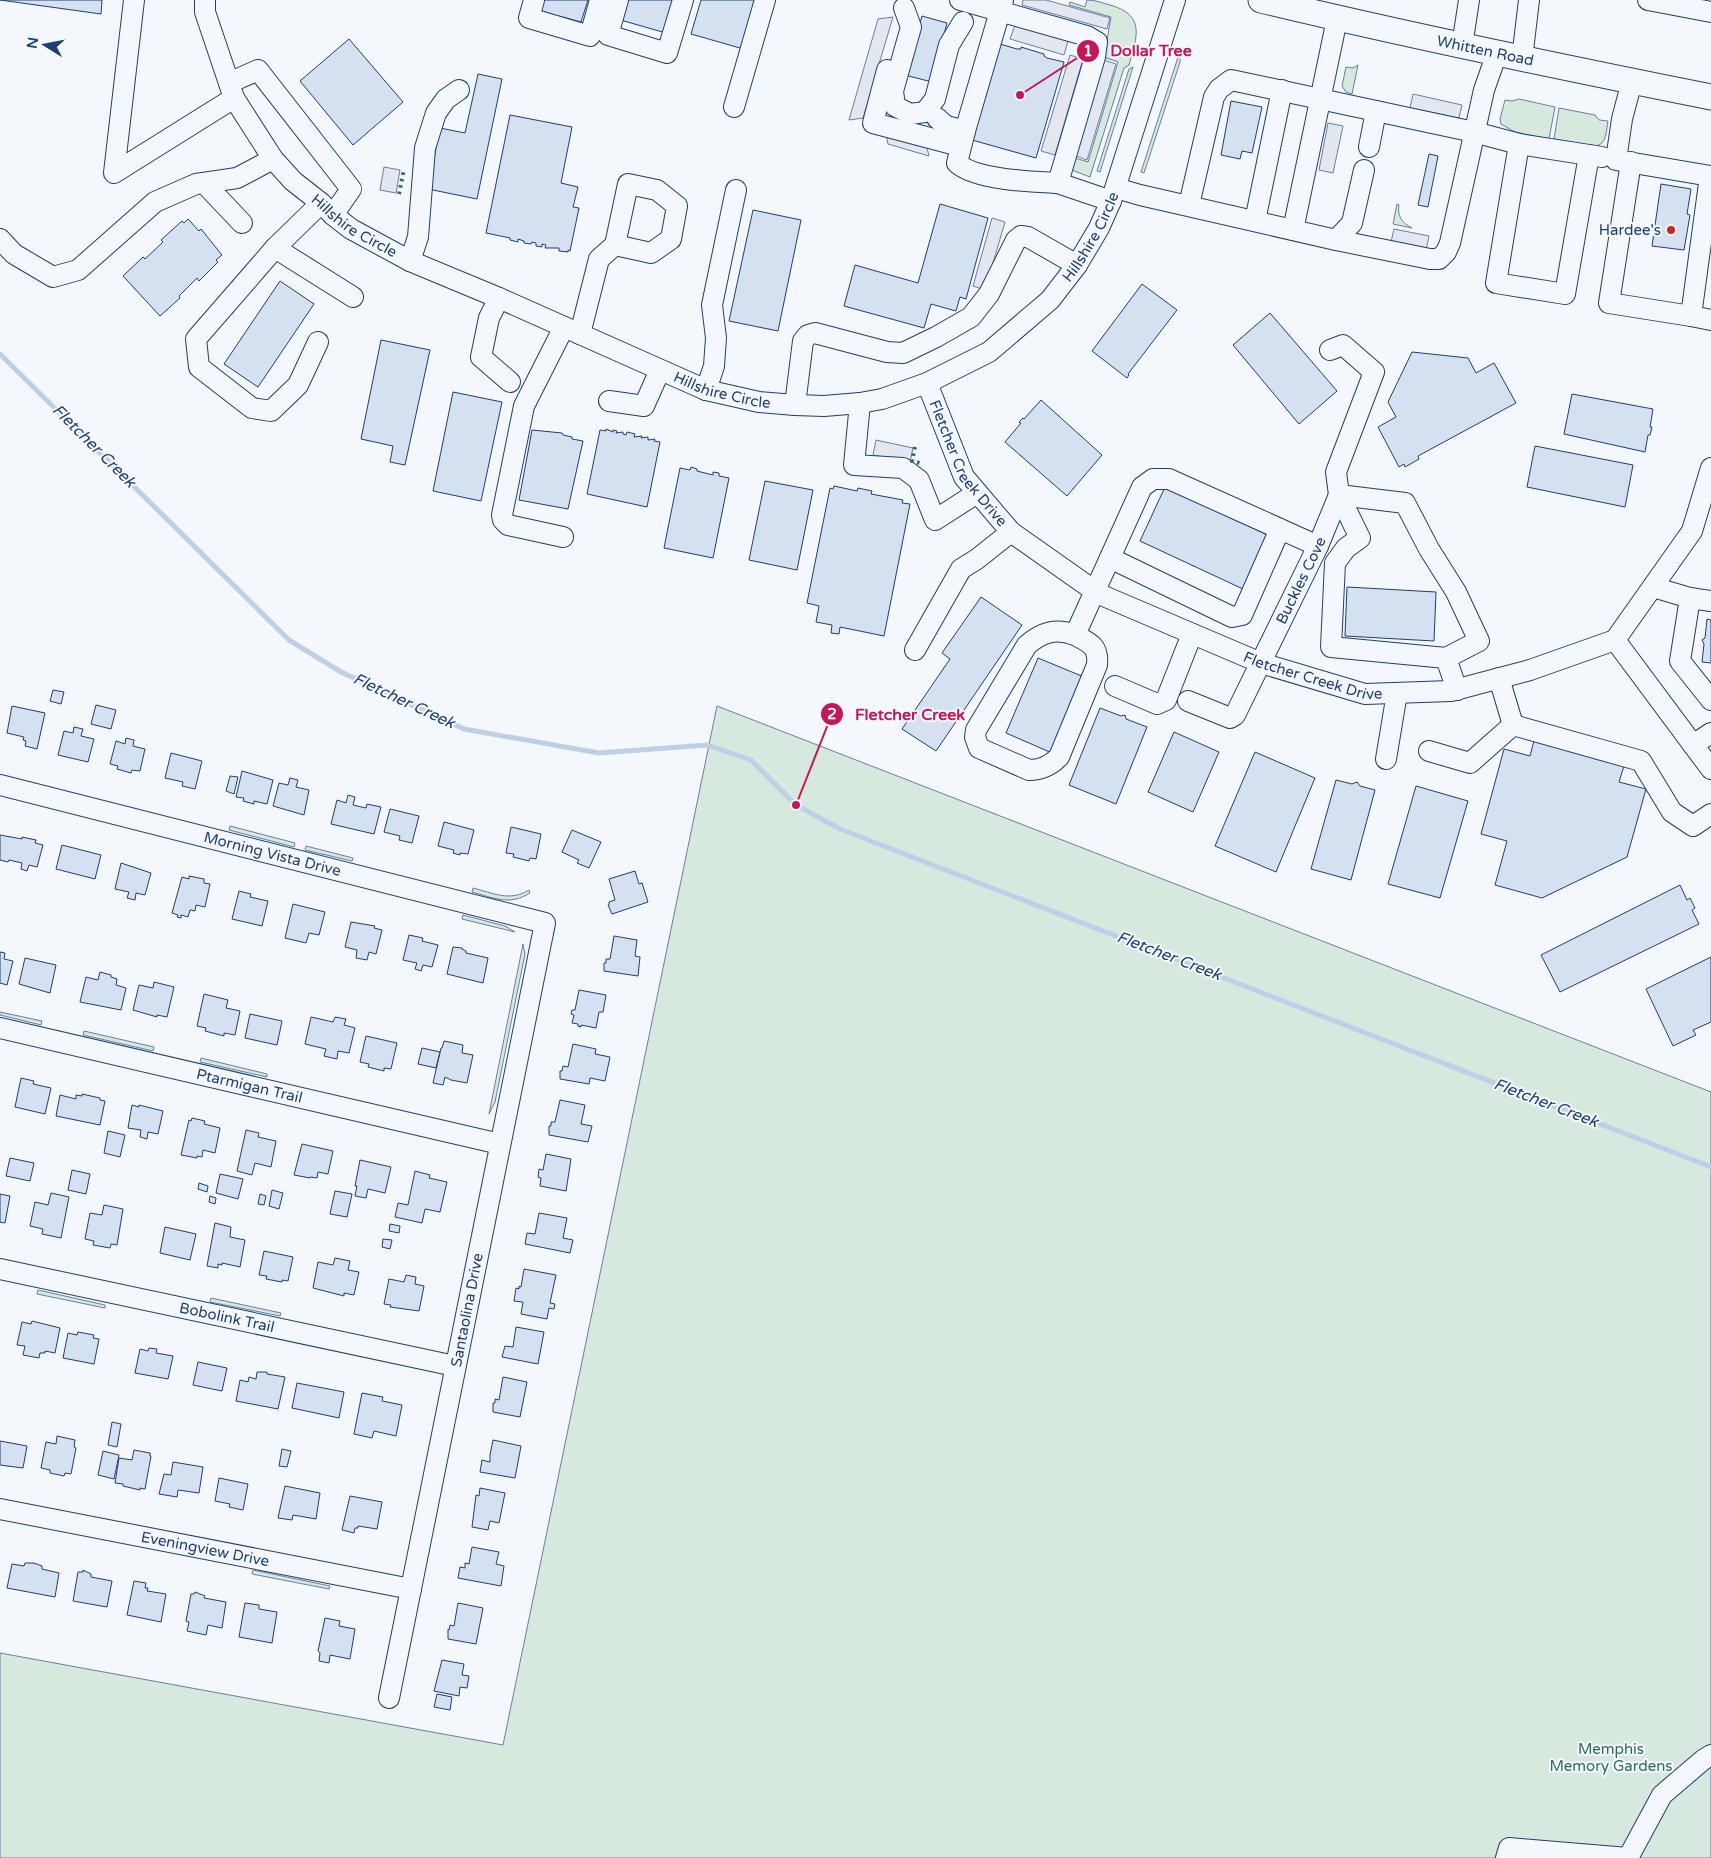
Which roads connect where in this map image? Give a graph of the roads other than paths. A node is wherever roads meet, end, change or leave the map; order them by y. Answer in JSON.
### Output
{"nodes":[{"id":1,"x":134,"y":0,"type":"edge"},
{"id":2,"x":205,"y":0,"type":"edge"},
{"id":3,"x":534,"y":0,"type":"edge"},
{"id":4,"x":600,"y":0,"type":"edge"},
{"id":5,"x":618,"y":0,"type":"edge"},
{"id":6,"x":683,"y":0,"type":"edge"},
{"id":7,"x":766,"y":0,"type":"edge"},
{"id":8,"x":1175,"y":0,"type":"edge"},
{"id":9,"x":1261,"y":0,"type":"edge"},
{"id":10,"x":1469,"y":0,"type":"edge"},
{"id":11,"x":1529,"y":0,"type":"edge"},
{"id":12,"x":1648,"y":0,"type":"edge"},
{"id":13,"x":964,"y":1,"type":"edge"},
{"id":14,"x":903,"y":4,"type":"edge"},
{"id":15,"x":1001,"y":6,"type":"edge"},
{"id":16,"x":1309,"y":6,"type":"edge"},
{"id":17,"x":1711,"y":12,"type":"edge"},
{"id":18,"x":1337,"y":19,"type":"junction"},
{"id":19,"x":963,"y":22,"type":"junction"},
{"id":20,"x":1462,"y":46,"type":"junction"},
{"id":21,"x":1497,"y":53,"type":"junction"},
{"id":22,"x":1522,"y":59,"type":"junction"},
{"id":23,"x":1632,"y":81,"type":"junction"},
{"id":24,"x":231,"y":90,"type":"junction"},
{"id":25,"x":459,"y":90,"type":"dead end"},
{"id":26,"x":1282,"y":90,"type":"junction"},
{"id":27,"x":1711,"y":97,"type":"edge"},
{"id":28,"x":1320,"y":98,"type":"junction"},
{"id":29,"x":734,"y":107,"type":"dead end"},
{"id":30,"x":1376,"y":111,"type":"junction"},
{"id":31,"x":937,"y":118,"type":"junction"},
{"id":32,"x":907,"y":132,"type":"junction"},
{"id":33,"x":1474,"y":132,"type":"junction"},
{"id":34,"x":963,"y":139,"type":"junction"},
{"id":35,"x":1519,"y":144,"type":"junction"},
{"id":36,"x":1368,"y":147,"type":"dead end"},
{"id":37,"x":1589,"y":155,"type":"junction"},
{"id":38,"x":273,"y":159,"type":"junction"},
{"id":39,"x":1623,"y":161,"type":"junction"},
{"id":40,"x":1364,"y":170,"type":"dead end"},
{"id":41,"x":1710,"y":176,"type":"edge"},
{"id":42,"x":204,"y":183,"type":"junction"},
{"id":43,"x":1058,"y":183,"type":"junction"},
{"id":44,"x":736,"y":190,"type":"dead end"},
{"id":45,"x":1114,"y":195,"type":"junction"},
{"id":46,"x":1189,"y":205,"type":"junction"},
{"id":47,"x":327,"y":209,"type":"junction"},
{"id":48,"x":1255,"y":221,"type":"junction"},
{"id":49,"x":242,"y":223,"type":"dead end"},
{"id":50,"x":1293,"y":230,"type":"junction"},
{"id":51,"x":0,"y":239,"type":"edge"},
{"id":52,"x":1336,"y":240,"type":"junction"},
{"id":53,"x":615,"y":245,"type":"dead end"},
{"id":54,"x":275,"y":248,"type":"junction"},
{"id":55,"x":410,"y":261,"type":"junction"},
{"id":56,"x":1077,"y":265,"type":"junction"},
{"id":57,"x":353,"y":297,"type":"dead end"},
{"id":58,"x":499,"y":298,"type":"junction"},
{"id":59,"x":1691,"y":316,"type":"junction"},
{"id":60,"x":1711,"y":320,"type":"edge"},
{"id":61,"x":572,"y":331,"type":"junction"},
{"id":62,"x":318,"y":342,"type":"dead end"},
{"id":63,"x":1330,"y":350,"type":"dead end"},
{"id":64,"x":660,"y":370,"type":"junction"},
{"id":65,"x":510,"y":382,"type":"dead end"},
{"id":66,"x":927,"y":383,"type":"junction"},
{"id":67,"x":706,"y":390,"type":"junction"},
{"id":68,"x":609,"y":401,"type":"dead end"},
{"id":69,"x":860,"y":403,"type":"junction"},
{"id":70,"x":796,"y":405,"type":"junction"},
{"id":71,"x":1711,"y":468,"type":"edge"},
{"id":72,"x":1708,"y":490,"type":"edge"},
{"id":73,"x":977,"y":493,"type":"junction"},
{"id":74,"x":1339,"y":495,"type":"junction"},
{"id":75,"x":1280,"y":529,"type":"junction"},
{"id":76,"x":1011,"y":532,"type":"junction"},
{"id":77,"x":563,"y":537,"type":"dead end"},
{"id":78,"x":1318,"y":546,"type":"junction"},
{"id":79,"x":1110,"y":558,"type":"junction"},
{"id":80,"x":1653,"y":587,"type":"junction"},
{"id":81,"x":1095,"y":591,"type":"junction"},
{"id":82,"x":1690,"y":598,"type":"junction"},
{"id":83,"x":1711,"y":601,"type":"edge"},
{"id":84,"x":1192,"y":634,"type":"junction"},
{"id":85,"x":1075,"y":635,"type":"junction"},
{"id":86,"x":1615,"y":640,"type":"junction"},
{"id":87,"x":915,"y":650,"type":"dead end"},
{"id":88,"x":1446,"y":658,"type":"junction"},
{"id":89,"x":1261,"y":664,"type":"junction"},
{"id":90,"x":1499,"y":678,"type":"junction"},
{"id":91,"x":1116,"y":686,"type":"dead end"},
{"id":92,"x":1457,"y":690,"type":"junction"},
{"id":93,"x":1398,"y":693,"type":"junction"},
{"id":94,"x":1188,"y":700,"type":"dead end"},
{"id":95,"x":1711,"y":700,"type":"edge"},
{"id":96,"x":1513,"y":725,"type":"junction"},
{"id":97,"x":1711,"y":733,"type":"edge"},
{"id":98,"x":1693,"y":745,"type":"junction"},
{"id":99,"x":1429,"y":751,"type":"dead end"},
{"id":100,"x":1386,"y":758,"type":"dead end"},
{"id":101,"x":1711,"y":769,"type":"edge"},
{"id":102,"x":0,"y":785,"type":"edge"},
{"id":103,"x":1711,"y":814,"type":"edge"},
{"id":104,"x":545,"y":923,"type":"joint"},
{"id":105,"x":0,"y":1028,"type":"edge"},
{"id":106,"x":500,"y":1144,"type":"junction"},
{"id":107,"x":0,"y":1269,"type":"edge"},
{"id":108,"x":456,"y":1366,"type":"junction"},
{"id":109,"x":0,"y":1509,"type":"edge"},
{"id":110,"x":410,"y":1589,"type":"junction"},
{"id":111,"x":389,"y":1698,"type":"dead end"},
{"id":112,"x":1711,"y":1755,"type":"edge"},
{"id":113,"x":1506,"y":1858,"type":"edge"}],
"edges":[{"from":1,"to":24,"type":"street"},
{"from":2,"to":24,"type":"street","name":"Hillshire Circle"},
{"from":3,"to":4,"type":"street"},
{"from":5,"to":6,"type":"street"},
{"from":7,"to":29,"type":"street"},
{"from":8,"to":45,"type":"street","name":"Hillshire Circle"},
{"from":9,"to":16,"type":"main road","name":"Whitten Road"},
{"from":10,"to":20,"type":"street"},
{"from":11,"to":22,"type":"street"},
{"from":12,"to":17,"type":"street"},
{"from":13,"to":15,"type":"street"},
{"from":13,"to":19,"type":"street"},
{"from":14,"to":19,"type":"street"},
{"from":14,"to":32,"type":"street"},
{"from":15,"to":34,"type":"street"},
{"from":15,"to":43,"type":"street"},
{"from":16,"to":18,"type":"main road","name":"Whitten Road"},
{"from":18,"to":20,"type":"main road","name":"Whitten Road"},
{"from":18,"to":28,"type":"street"},
{"from":19,"to":31,"type":"street"},
{"from":20,"to":21,"type":"main road","name":"Whitten Road"},
{"from":21,"to":22,"type":"main road","name":"Whitten Road"},
{"from":21,"to":33,"type":"street"},
{"from":22,"to":23,"type":"main road","name":"Whitten Road"},
{"from":23,"to":27,"type":"main road","name":"Whitten Road"},
{"from":23,"to":39,"type":"street"},
{"from":24,"to":38,"type":"street","name":"Hillshire Circle"},
{"from":24,"to":47,"type":"street"},
{"from":25,"to":55,"type":"street"},
{"from":26,"to":28,"type":"street"},
{"from":26,"to":46,"type":"street"},
{"from":26,"to":48,"type":"street"},
{"from":28,"to":30,"type":"street"},
{"from":28,"to":50,"type":"street"},
{"from":30,"to":33,"type":"street"},
{"from":30,"to":36,"type":"street"},
{"from":31,"to":32,"type":"street"},
{"from":31,"to":34,"type":"street"},
{"from":32,"to":34,"type":"street"},
{"from":33,"to":35,"type":"street"},
{"from":33,"to":52,"type":"street"},
{"from":34,"to":43,"type":"street"},
{"from":35,"to":37,"type":"street"},
{"from":35,"to":37,"type":"street"},
{"from":37,"to":39,"type":"street"},
{"from":38,"to":42,"type":"street"},
{"from":38,"to":47,"type":"street","name":"Hillshire Circle"},
{"from":39,"to":41,"type":"street"},
{"from":39,"to":59,"type":"street"},
{"from":40,"to":52,"type":"street"},
{"from":41,"to":59,"type":"street"},
{"from":42,"to":49,"type":"street"},
{"from":42,"to":51,"type":"street"},
{"from":43,"to":45,"type":"street"},
{"from":44,"to":67,"type":"street"},
{"from":45,"to":46,"type":"street"},
{"from":45,"to":56,"type":"street","name":"Hillshire Circle"},
{"from":46,"to":48,"type":"street"},
{"from":47,"to":54,"type":"street"},
{"from":47,"to":55,"type":"street","name":"Hillshire Circle"},
{"from":48,"to":50,"type":"street"},
{"from":50,"to":52,"type":"street"},
{"from":53,"to":61,"type":"street"},
{"from":54,"to":57,"type":"street"},
{"from":54,"to":62,"type":"street"},
{"from":55,"to":58,"type":"street","name":"Hillshire Circle"},
{"from":56,"to":66,"type":"street","name":"Hillshire Circle"},
{"from":56,"to":70,"type":"street"},
{"from":58,"to":61,"type":"street","name":"Hillshire Circle"},
{"from":58,"to":65,"type":"street"},
{"from":59,"to":60,"type":"street"},
{"from":61,"to":64,"type":"street","name":"Hillshire Circle"},
{"from":61,"to":77,"type":"street"},
{"from":63,"to":74,"type":"street"},
{"from":64,"to":67,"type":"street","name":"Hillshire Circle"},
{"from":64,"to":68,"type":"street"},
{"from":66,"to":69,"type":"street","name":"Hillshire Circle"},
{"from":66,"to":73,"type":"street","name":"Fletcher Creek Drive"},
{"from":67,"to":70,"type":"street","name":"Hillshire Circle"},
{"from":69,"to":70,"type":"street","name":"Hillshire Circle"},
{"from":69,"to":73,"type":"street"},
{"from":71,"to":72,"type":"street"},
{"from":72,"to":80,"type":"street"},
{"from":73,"to":76,"type":"street","name":"Fletcher Creek Drive"},
{"from":74,"to":78,"type":"street","name":"Buckles Cove"},
{"from":74,"to":88,"type":"street"},
{"from":74,"to":88,"type":"street"},
{"from":75,"to":78,"type":"street"},
{"from":75,"to":79,"type":"street"},
{"from":75,"to":79,"type":"street"},
{"from":76,"to":81,"type":"street","name":"Fletcher Creek Drive"},
{"from":76,"to":87,"type":"street"},
{"from":78,"to":89,"type":"street","name":"Buckles Cove"},
{"from":79,"to":81,"type":"street"},
{"from":80,"to":82,"type":"street"},
{"from":80,"to":86,"type":"street"},
{"from":81,"to":84,"type":"street","name":"Fletcher Creek Drive"},
{"from":81,"to":85,"type":"street"},
{"from":82,"to":83,"type":"street"},
{"from":82,"to":95,"type":"street"},
{"from":84,"to":89,"type":"street","name":"Fletcher Creek Drive"},
{"from":84,"to":91,"type":"street"},
{"from":85,"to":85,"type":"street"},
{"from":86,"to":90,"type":"street","name":"Fletcher Creek Drive"},
{"from":86,"to":98,"type":"street"},
{"from":88,"to":92,"type":"street"},
{"from":89,"to":93,"type":"street","name":"Fletcher Creek Drive"},
{"from":89,"to":94,"type":"street","name":"Buckles Cove"},
{"from":90,"to":92,"type":"street","name":"Fletcher Creek Drive"},
{"from":90,"to":96,"type":"street"},
{"from":92,"to":93,"type":"street","name":"Fletcher Creek Drive"},
{"from":93,"to":100,"type":"street"},
{"from":96,"to":99,"type":"street"},
{"from":96,"to":103,"type":"street"},
{"from":97,"to":98,"type":"street"},
{"from":98,"to":101,"type":"street"},
{"from":102,"to":104,"type":"street","name":"Morning Vista Drive"},
{"from":104,"to":106,"type":"street","name":"Santaolina Drive"},
{"from":105,"to":106,"type":"street","name":"Ptarmigan Trail"},
{"from":106,"to":108,"type":"street","name":"Santaolina Drive"},
{"from":107,"to":108,"type":"street","name":"Bobolink Trail"},
{"from":108,"to":110,"type":"street","name":"Santaolina Drive"},
{"from":109,"to":110,"type":"street","name":"Eveningview Drive"},
{"from":110,"to":111,"type":"street","name":"Santaolina Drive"},
{"from":112,"to":113,"type":"street"}]}
